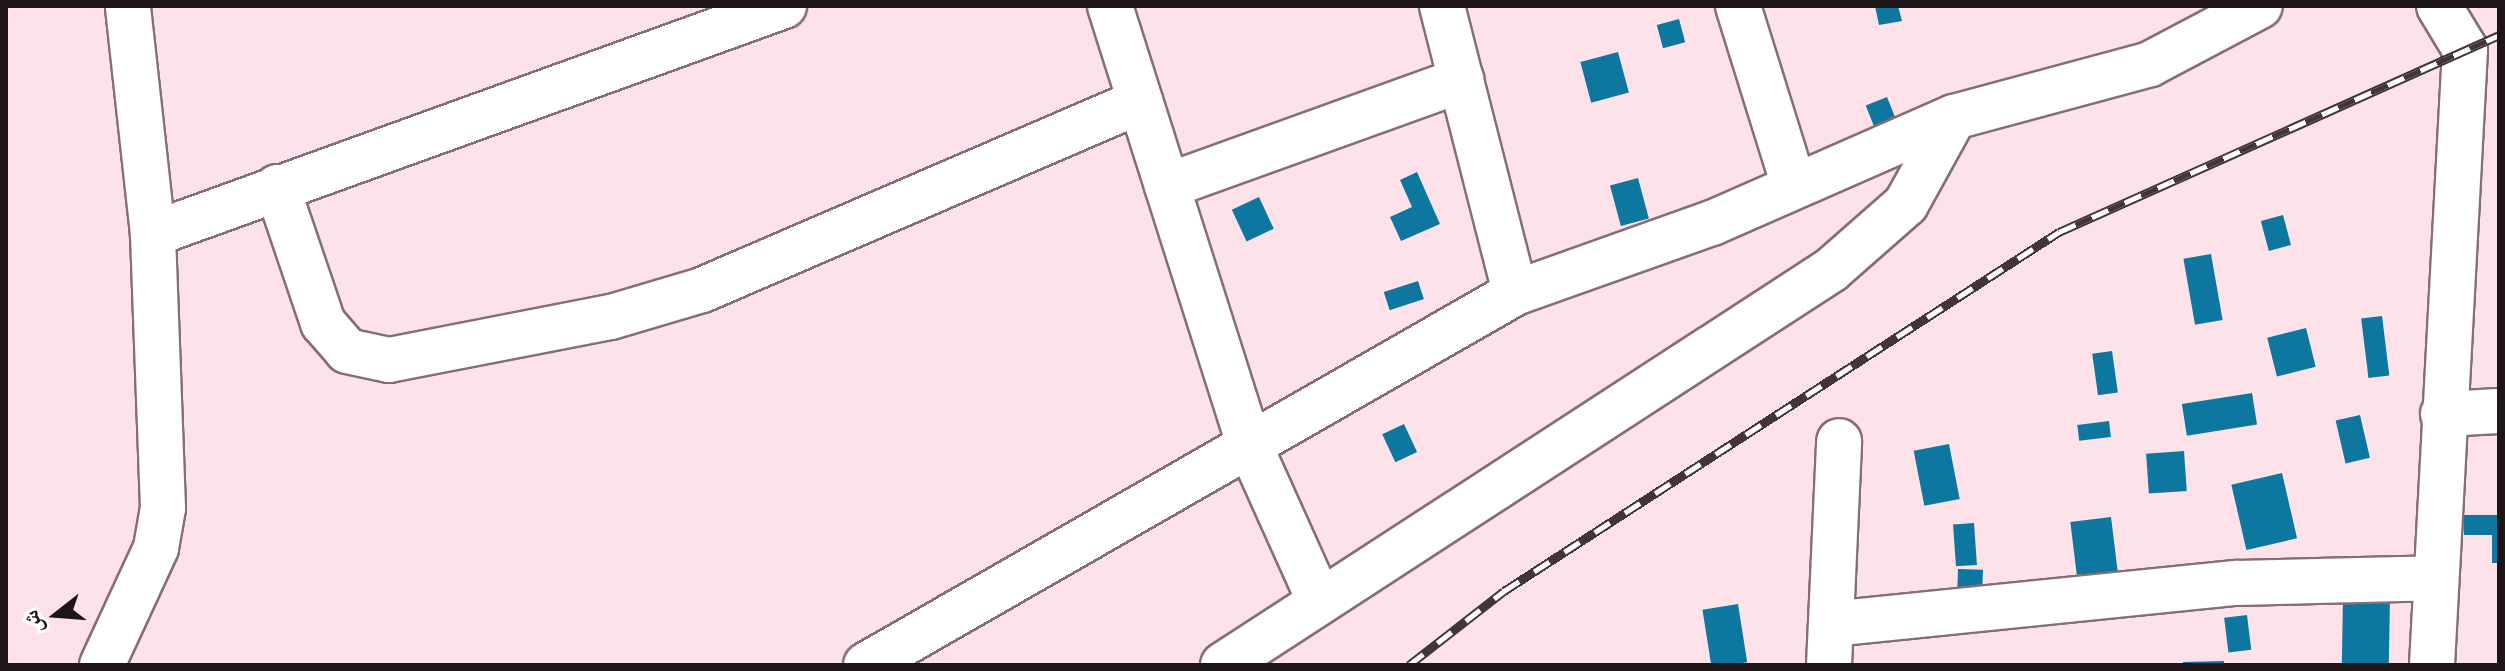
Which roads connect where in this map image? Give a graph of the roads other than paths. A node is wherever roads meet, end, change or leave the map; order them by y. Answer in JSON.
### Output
{"nodes":[{"id":1,"x":128,"y":6,"type":"edge"},
{"id":2,"x":784,"y":6,"type":"edge"},
{"id":3,"x":1110,"y":6,"type":"edge"},
{"id":4,"x":1442,"y":6,"type":"edge"},
{"id":5,"x":1738,"y":6,"type":"edge"},
{"id":6,"x":2260,"y":6,"type":"edge"},
{"id":7,"x":2439,"y":6,"type":"edge"},
{"id":8,"x":1461,"y":80,"type":"junction"},
{"id":9,"x":1140,"y":101,"type":"junction"},
{"id":10,"x":1954,"y":117,"type":"junction"},
{"id":11,"x":1793,"y":183,"type":"junction"},
{"id":12,"x":1167,"y":186,"type":"junction"},
{"id":13,"x":277,"y":187,"type":"junction"},
{"id":14,"x":153,"y":234,"type":"junction"},
{"id":15,"x":1515,"y":293,"type":"junction"},
{"id":16,"x":2499,"y":411,"type":"edge"},
{"id":17,"x":2443,"y":414,"type":"junction"},
{"id":18,"x":1839,"y":441,"type":"dead end"},
{"id":19,"x":1249,"y":444,"type":"junction"},
{"id":20,"x":2436,"y":578,"type":"junction"},
{"id":21,"x":1319,"y":600,"type":"junction"},
{"id":22,"x":1830,"y":644,"type":"edge"},
{"id":23,"x":102,"y":665,"type":"edge"},
{"id":24,"x":866,"y":665,"type":"edge"},
{"id":25,"x":1223,"y":665,"type":"edge"},
{"id":26,"x":2432,"y":665,"type":"edge"}],
"edges":[{"from":1,"to":14,"type":"street"},
{"from":2,"to":13,"type":"street"},
{"from":3,"to":9,"type":"street"},
{"from":4,"to":8,"type":"street"},
{"from":5,"to":11,"type":"street"},
{"from":6,"to":10,"type":"street"},
{"from":7,"to":17,"type":"street"},
{"from":8,"to":12,"type":"street"},
{"from":8,"to":15,"type":"street"},
{"from":9,"to":12,"type":"street"},
{"from":9,"to":13,"type":"street"},
{"from":10,"to":11,"type":"street"},
{"from":10,"to":21,"type":"street"},
{"from":11,"to":15,"type":"street"},
{"from":12,"to":19,"type":"street"},
{"from":13,"to":14,"type":"street"},
{"from":14,"to":23,"type":"street"},
{"from":15,"to":19,"type":"street"},
{"from":16,"to":17,"type":"street"},
{"from":17,"to":20,"type":"street"},
{"from":18,"to":22,"type":"street"},
{"from":19,"to":21,"type":"street"},
{"from":19,"to":24,"type":"street"},
{"from":20,"to":22,"type":"street"},
{"from":20,"to":26,"type":"street"},
{"from":21,"to":25,"type":"street"}]}
